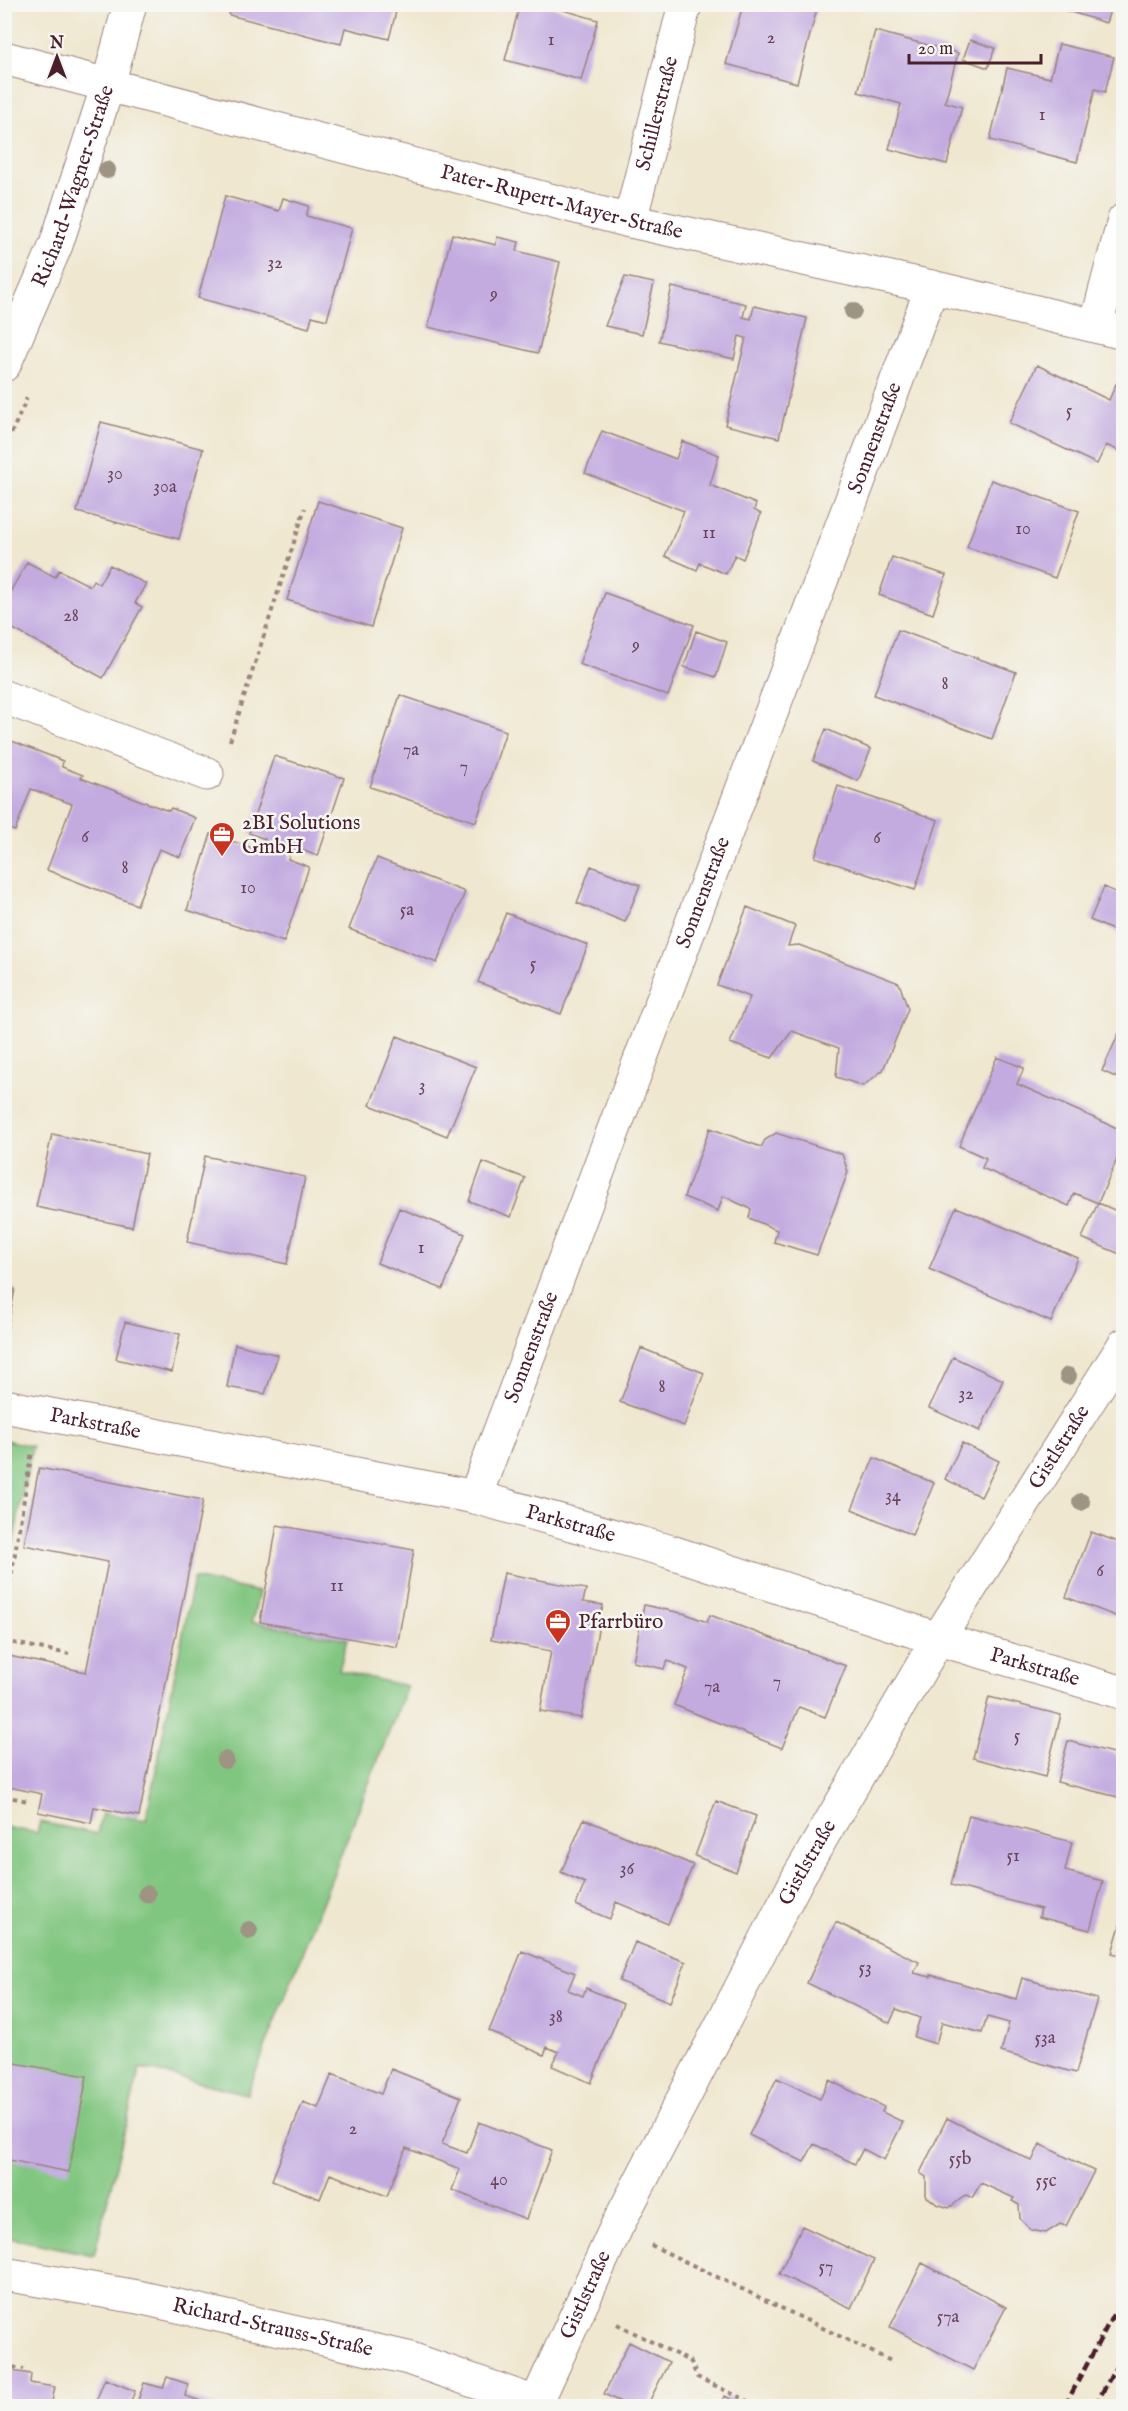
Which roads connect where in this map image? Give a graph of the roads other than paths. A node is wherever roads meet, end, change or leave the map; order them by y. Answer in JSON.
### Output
{"nodes":[{"id":1,"x":130,"y":4,"type":"edge"},
{"id":2,"x":685,"y":4,"type":"edge"},
{"id":3,"x":4,"y":58,"type":"edge"},
{"id":4,"x":108,"y":85,"type":"junction"},
{"id":5,"x":1124,"y":220,"type":"edge"},
{"id":6,"x":630,"y":221,"type":"junction"},
{"id":7,"x":932,"y":287,"type":"junction"},
{"id":8,"x":1110,"y":330,"type":"edge"},
{"id":9,"x":4,"y":365,"type":"edge"},
{"id":10,"x":4,"y":697,"type":"edge"},
{"id":11,"x":207,"y":774,"type":"dead end"},
{"id":12,"x":1124,"y":1345,"type":"edge"},
{"id":13,"x":4,"y":1406,"type":"edge"},
{"id":14,"x":475,"y":1497,"type":"junction"},
{"id":15,"x":938,"y":1638,"type":"junction"},
{"id":16,"x":1124,"y":1692,"type":"edge"},
{"id":17,"x":4,"y":2274,"type":"edge"},
{"id":18,"x":535,"y":2405,"type":"edge"}],
"edges":[{"from":1,"to":4,"type":"street","name":"Richard-Wagner-Straße"},
{"from":2,"to":6,"type":"street","name":"Schillerstraße"},
{"from":3,"to":4,"type":"street","name":"Pater-Rupert-Mayer-Straße"},
{"from":4,"to":6,"type":"street","name":"Pater-Rupert-Mayer-Straße"},
{"from":4,"to":9,"type":"street","name":"Richard-Wagner-Straße"},
{"from":5,"to":8,"type":"street"},
{"from":6,"to":7,"type":"street","name":"Pater-Rupert-Mayer-Straße"},
{"from":7,"to":8,"type":"street","name":"Pater-Rupert-Mayer-Straße"},
{"from":7,"to":14,"type":"street","name":"Sonnenstraße"},
{"from":10,"to":11,"type":"street"},
{"from":12,"to":15,"type":"street","name":"Gistlstraße"},
{"from":13,"to":14,"type":"street","name":"Parkstraße"},
{"from":14,"to":15,"type":"street","name":"Parkstraße"},
{"from":15,"to":16,"type":"street","name":"Parkstraße"},
{"from":15,"to":18,"type":"street","name":"Gistlstraße"},
{"from":17,"to":18,"type":"street","name":"Richard-Strauss-Straße"}]}
